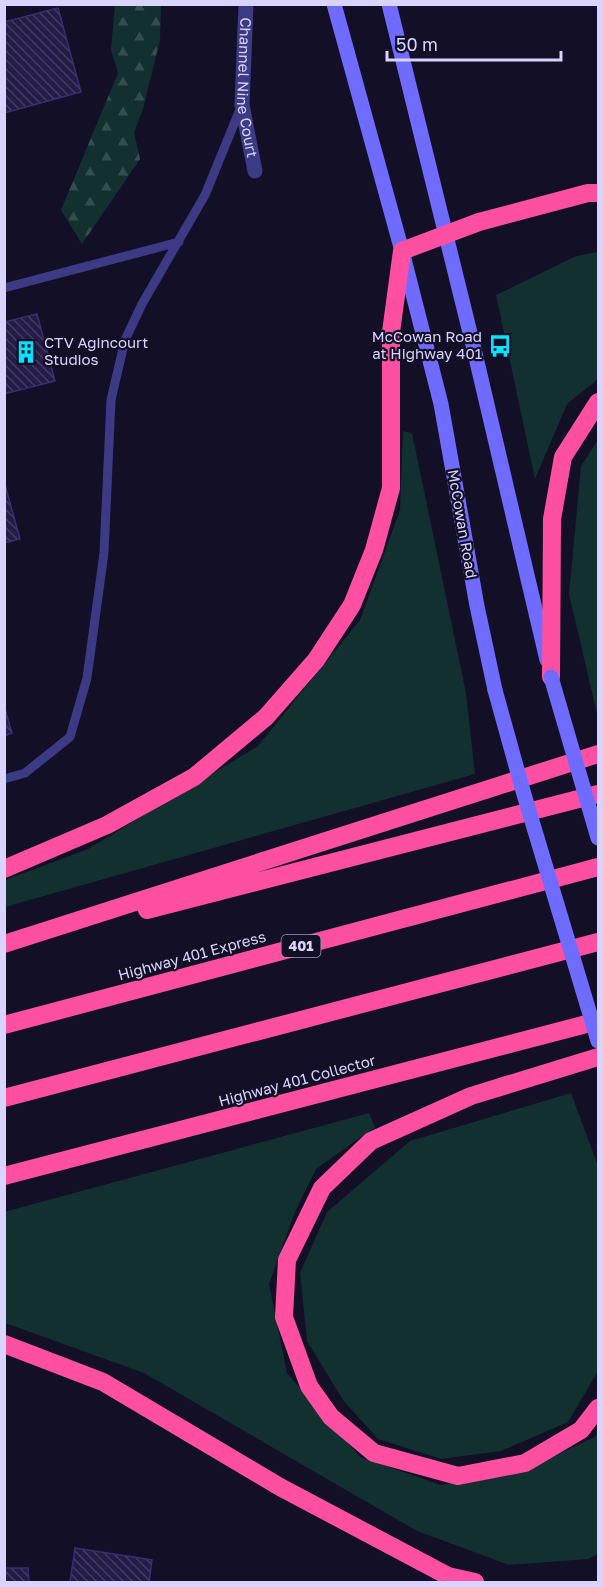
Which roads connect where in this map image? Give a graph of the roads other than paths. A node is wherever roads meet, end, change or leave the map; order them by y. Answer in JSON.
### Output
{"nodes":[{"id":1,"x":246,"y":4,"type":"edge"},
{"id":2,"x":334,"y":4,"type":"edge"},
{"id":3,"x":389,"y":4,"type":"edge"},
{"id":4,"x":242,"y":105,"type":"junction"},
{"id":5,"x":255,"y":171,"type":"dead end"},
{"id":6,"x":598,"y":193,"type":"edge"},
{"id":7,"x":446,"y":234,"type":"junction"},
{"id":8,"x":178,"y":242,"type":"junction"},
{"id":9,"x":402,"y":251,"type":"junction"},
{"id":10,"x":4,"y":288,"type":"edge"},
{"id":11,"x":598,"y":402,"type":"edge"},
{"id":12,"x":551,"y":677,"type":"junction"},
{"id":13,"x":598,"y":753,"type":"edge"},
{"id":14,"x":4,"y":779,"type":"edge"},
{"id":15,"x":598,"y":794,"type":"edge"},
{"id":16,"x":598,"y":838,"type":"edge"},
{"id":17,"x":598,"y":867,"type":"edge"},
{"id":18,"x":4,"y":869,"type":"edge"},
{"id":19,"x":598,"y":942,"type":"edge"},
{"id":20,"x":4,"y":945,"type":"edge"},
{"id":21,"x":598,"y":1021,"type":"edge"},
{"id":22,"x":4,"y":1025,"type":"edge"},
{"id":23,"x":598,"y":1041,"type":"edge"},
{"id":24,"x":598,"y":1057,"type":"edge"},
{"id":25,"x":4,"y":1098,"type":"edge"},
{"id":26,"x":4,"y":1176,"type":"edge"},
{"id":27,"x":4,"y":1344,"type":"edge"},
{"id":28,"x":598,"y":1408,"type":"edge"},
{"id":29,"x":475,"y":1582,"type":"edge"}],
"edges":[{"from":1,"to":4,"type":"street","name":"Channel Nine Court"},
{"from":2,"to":9,"type":"main road","name":"McCowan Road"},
{"from":3,"to":7,"type":"main road"},
{"from":4,"to":5,"type":"street","name":"Channel Nine Court"},
{"from":4,"to":8,"type":"lane"},
{"from":6,"to":7,"type":"highway"},
{"from":7,"to":9,"type":"highway"},
{"from":7,"to":12,"type":"main road"},
{"from":8,"to":10,"type":"lane"},
{"from":8,"to":14,"type":"lane"},
{"from":9,"to":18,"type":"highway"},
{"from":9,"to":23,"type":"main road","name":"McCowan Road","bridge":true},
{"from":11,"to":12,"type":"highway"},
{"from":12,"to":16,"type":"main road","bridge":true},
{"from":13,"to":20,"type":"highway"},
{"from":15,"to":20,"type":"highway"},
{"from":17,"to":22,"type":"highway","name":"Highway 401 Express","number":"401"},
{"from":19,"to":25,"type":"highway"},
{"from":21,"to":26,"type":"highway","name":"Highway 401 Collector"},
{"from":24,"to":28,"type":"highway"},
{"from":27,"to":29,"type":"highway"}]}
